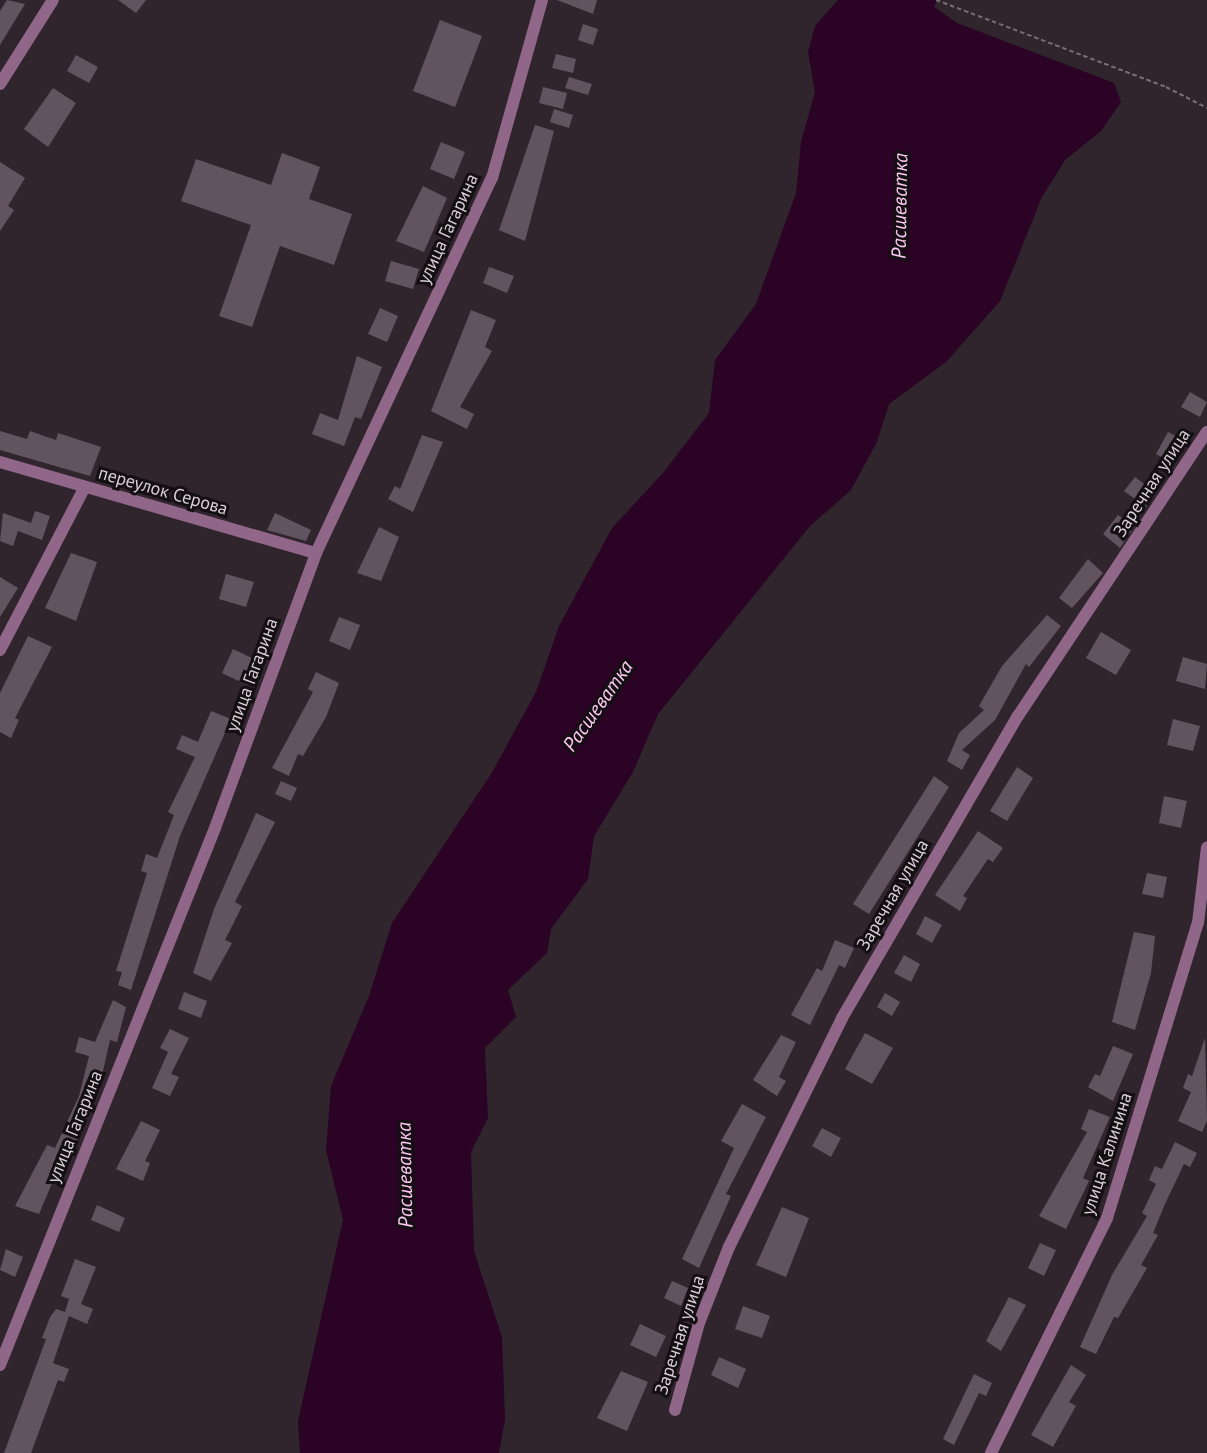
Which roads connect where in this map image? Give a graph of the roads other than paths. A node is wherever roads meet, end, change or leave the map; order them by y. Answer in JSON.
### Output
{"nodes":[{"id":1,"x":53,"y":0,"type":"edge"},
{"id":2,"x":542,"y":0,"type":"edge"},
{"id":3,"x":0,"y":84,"type":"edge"},
{"id":4,"x":1207,"y":432,"type":"edge"},
{"id":5,"x":0,"y":462,"type":"edge"},
{"id":6,"x":84,"y":487,"type":"junction"},
{"id":7,"x":316,"y":553,"type":"junction"},
{"id":8,"x":0,"y":650,"type":"edge"},
{"id":9,"x":1207,"y":848,"type":"edge"},
{"id":10,"x":0,"y":1365,"type":"edge"},
{"id":11,"x":675,"y":1410,"type":"dead end"},
{"id":12,"x":991,"y":1453,"type":"edge"}],
"edges":[{"from":1,"to":3,"type":"street"},
{"from":2,"to":7,"type":"street","name":"улица Гагарина"},
{"from":4,"to":11,"type":"street","name":"Заречная улица"},
{"from":5,"to":6,"type":"street","name":"переулок Серова"},
{"from":6,"to":7,"type":"street","name":"переулок Серова"},
{"from":6,"to":8,"type":"street"},
{"from":7,"to":10,"type":"street","name":"улица Гагарина"},
{"from":9,"to":12,"type":"street","name":"улица Калинина"}]}
